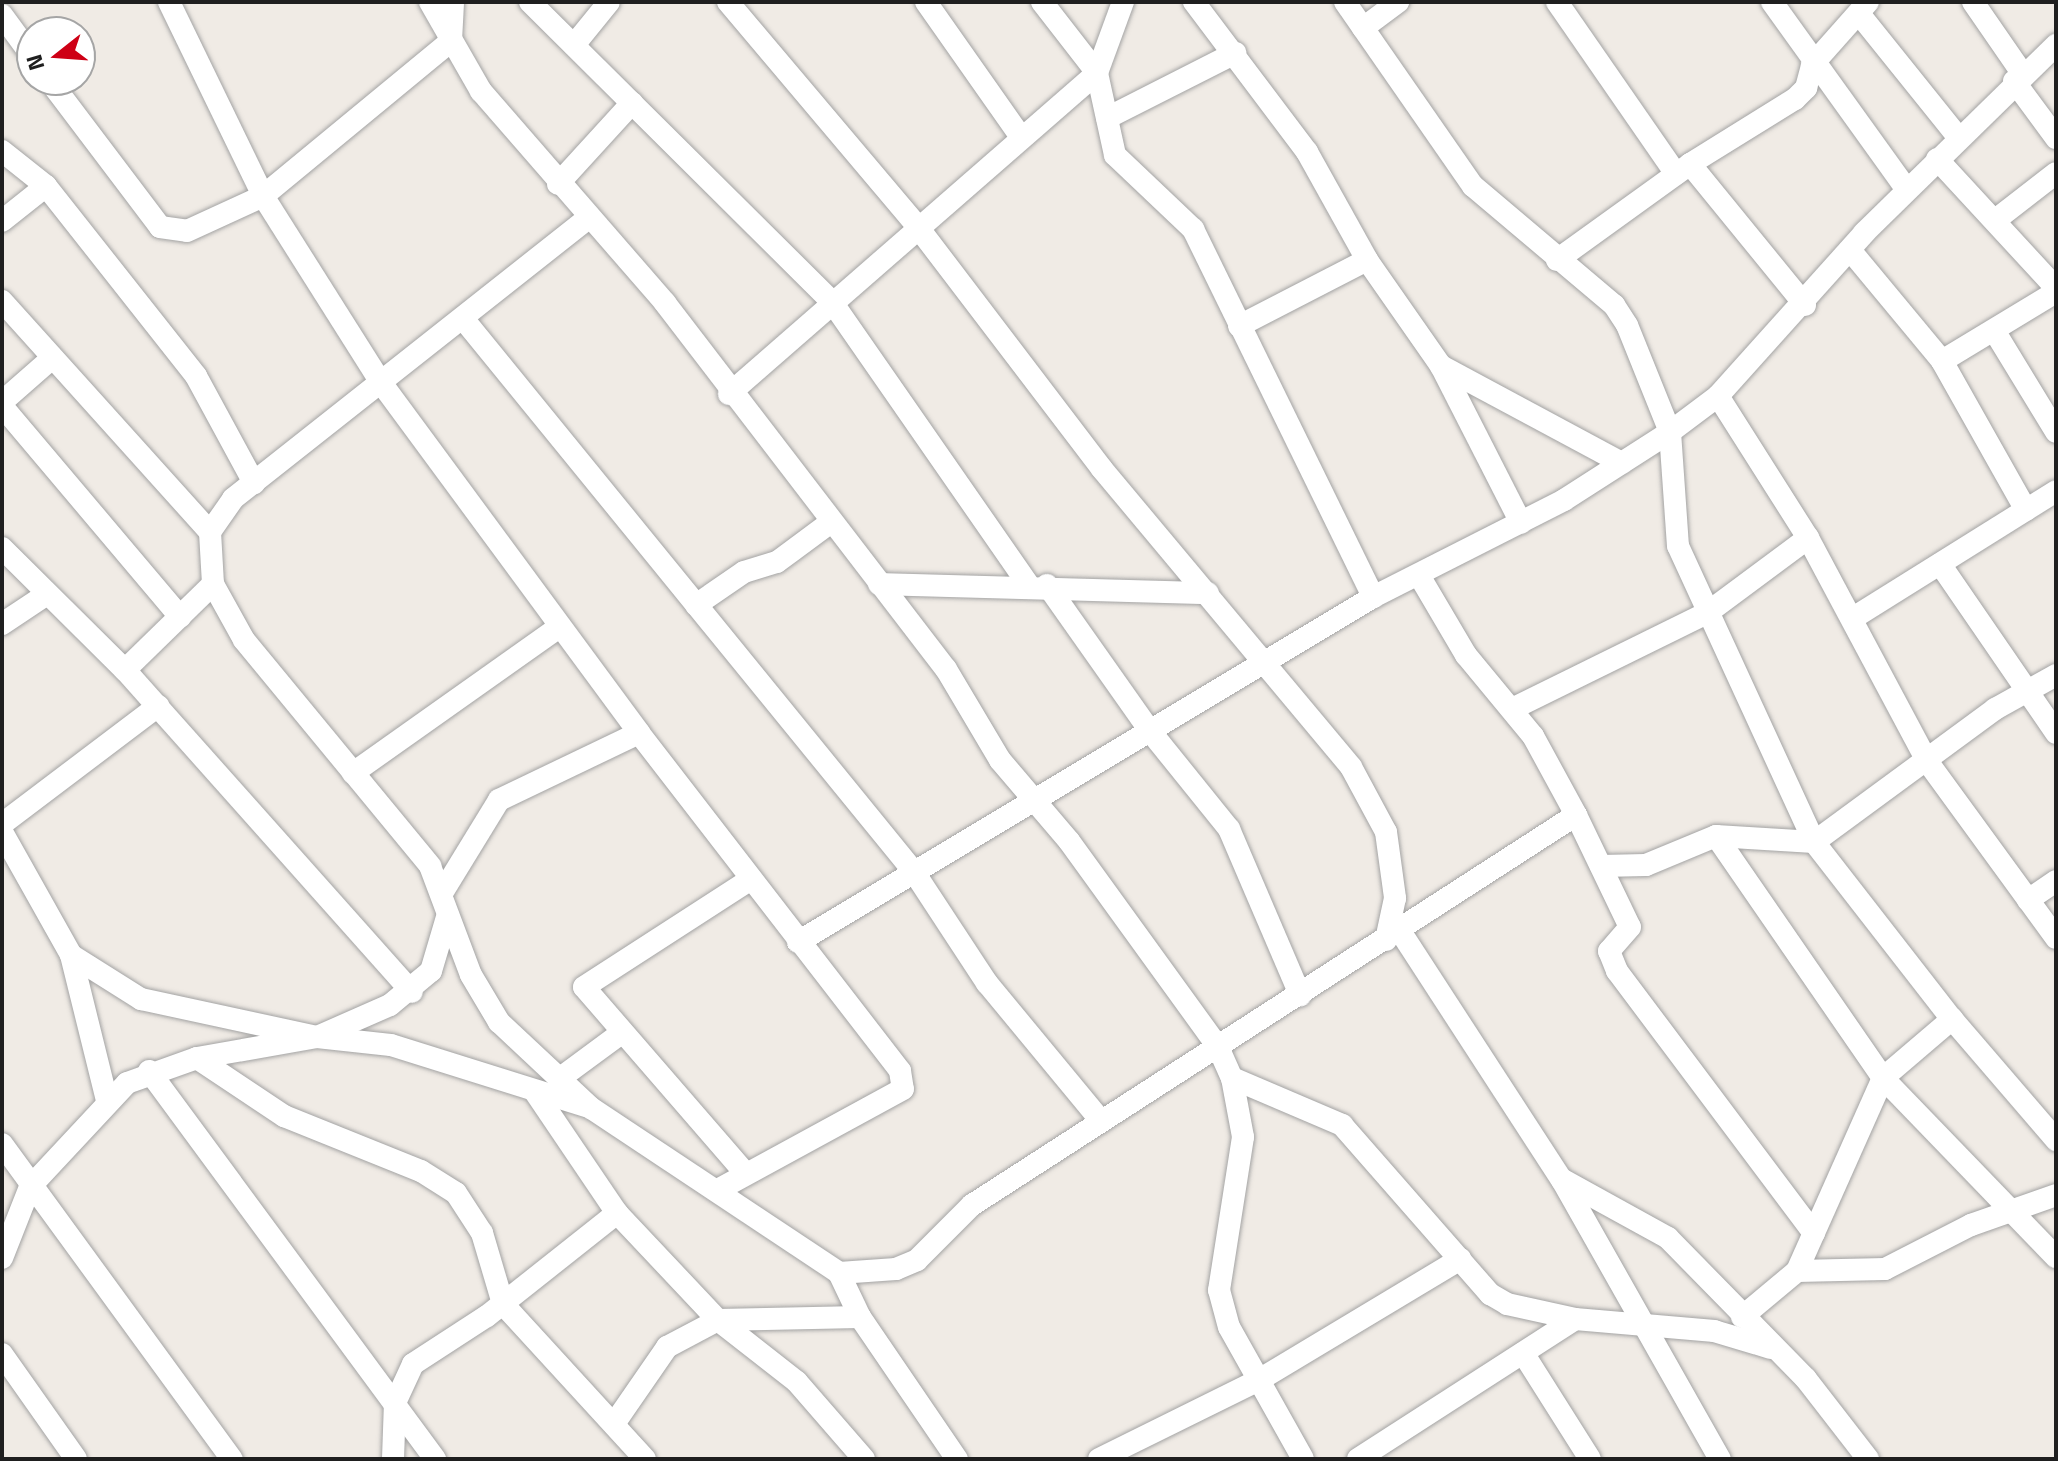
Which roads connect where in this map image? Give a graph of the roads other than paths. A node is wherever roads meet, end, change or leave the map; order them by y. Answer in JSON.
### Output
{"nodes":[{"id":1,"x":169,"y":2,"type":"edge"},
{"id":2,"x":430,"y":2,"type":"edge"},
{"id":3,"x":453,"y":2,"type":"edge"},
{"id":4,"x":530,"y":2,"type":"edge"},
{"id":5,"x":609,"y":2,"type":"edge"},
{"id":6,"x":728,"y":2,"type":"edge"},
{"id":7,"x":926,"y":2,"type":"edge"},
{"id":8,"x":1042,"y":2,"type":"edge"},
{"id":9,"x":1123,"y":2,"type":"edge"},
{"id":10,"x":1194,"y":2,"type":"edge"},
{"id":11,"x":1345,"y":2,"type":"edge"},
{"id":12,"x":1398,"y":2,"type":"edge"},
{"id":13,"x":1557,"y":2,"type":"edge"},
{"id":14,"x":1772,"y":2,"type":"edge"},
{"id":15,"x":1973,"y":2,"type":"edge"},
{"id":16,"x":1864,"y":8,"type":"edge"},
{"id":17,"x":2,"y":15,"type":"edge"},
{"id":18,"x":1363,"y":28,"type":"junction"},
{"id":19,"x":16,"y":34,"type":"edge"},
{"id":20,"x":451,"y":41,"type":"junction"},
{"id":21,"x":574,"y":45,"type":"junction"},
{"id":22,"x":2056,"y":45,"type":"edge"},
{"id":23,"x":1235,"y":53,"type":"junction"},
{"id":24,"x":1812,"y":65,"type":"junction"},
{"id":25,"x":1097,"y":73,"type":"junction"},
{"id":26,"x":2018,"y":77,"type":"junction"},
{"id":27,"x":61,"y":96,"type":"edge"},
{"id":28,"x":632,"y":103,"type":"junction"},
{"id":29,"x":1107,"y":118,"type":"junction"},
{"id":30,"x":1021,"y":137,"type":"junction"},
{"id":31,"x":1958,"y":137,"type":"junction"},
{"id":32,"x":2056,"y":138,"type":"edge"},
{"id":33,"x":2,"y":151,"type":"edge"},
{"id":34,"x":1937,"y":159,"type":"junction"},
{"id":35,"x":1683,"y":169,"type":"junction"},
{"id":36,"x":2056,"y":173,"type":"edge"},
{"id":37,"x":558,"y":184,"type":"junction"},
{"id":38,"x":46,"y":186,"type":"junction"},
{"id":39,"x":1907,"y":190,"type":"junction"},
{"id":40,"x":263,"y":196,"type":"junction"},
{"id":41,"x":1998,"y":218,"type":"junction"},
{"id":42,"x":587,"y":219,"type":"junction"},
{"id":43,"x":2,"y":221,"type":"edge"},
{"id":44,"x":917,"y":226,"type":"junction"},
{"id":45,"x":1850,"y":250,"type":"junction"},
{"id":46,"x":1367,"y":260,"type":"junction"},
{"id":47,"x":1557,"y":260,"type":"junction"},
{"id":48,"x":2056,"y":290,"type":"edge"},
{"id":49,"x":2,"y":301,"type":"edge"},
{"id":50,"x":832,"y":302,"type":"junction"},
{"id":51,"x":1805,"y":305,"type":"junction"},
{"id":52,"x":465,"y":321,"type":"junction"},
{"id":53,"x":1239,"y":326,"type":"junction"},
{"id":54,"x":1995,"y":332,"type":"junction"},
{"id":55,"x":50,"y":360,"type":"junction"},
{"id":56,"x":1942,"y":361,"type":"junction"},
{"id":57,"x":1441,"y":366,"type":"junction"},
{"id":58,"x":382,"y":384,"type":"junction"},
{"id":59,"x":729,"y":394,"type":"junction"},
{"id":60,"x":1718,"y":396,"type":"junction"},
{"id":61,"x":2,"y":404,"type":"edge"},
{"id":62,"x":1670,"y":432,"type":"junction"},
{"id":63,"x":2056,"y":432,"type":"edge"},
{"id":64,"x":1622,"y":463,"type":"junction"},
{"id":65,"x":254,"y":483,"type":"junction"},
{"id":66,"x":2056,"y":491,"type":"edge"},
{"id":67,"x":2026,"y":510,"type":"junction"},
{"id":68,"x":831,"y":522,"type":"junction"},
{"id":69,"x":1521,"y":523,"type":"junction"},
{"id":70,"x":210,"y":532,"type":"junction"},
{"id":71,"x":1808,"y":538,"type":"junction"},
{"id":72,"x":2,"y":548,"type":"edge"},
{"id":73,"x":1940,"y":564,"type":"junction"},
{"id":74,"x":1420,"y":577,"type":"junction"},
{"id":75,"x":213,"y":584,"type":"junction"},
{"id":76,"x":879,"y":584,"type":"junction"},
{"id":77,"x":1038,"y":584,"type":"junction"},
{"id":78,"x":1208,"y":593,"type":"junction"},
{"id":79,"x":47,"y":594,"type":"junction"},
{"id":80,"x":1373,"y":597,"type":"junction"},
{"id":81,"x":696,"y":605,"type":"junction"},
{"id":82,"x":1707,"y":613,"type":"junction"},
{"id":83,"x":180,"y":617,"type":"junction"},
{"id":84,"x":1853,"y":618,"type":"junction"},
{"id":85,"x":2,"y":624,"type":"edge"},
{"id":86,"x":559,"y":627,"type":"junction"},
{"id":87,"x":1269,"y":663,"type":"junction"},
{"id":88,"x":125,"y":670,"type":"junction"},
{"id":89,"x":2056,"y":675,"type":"edge"},
{"id":90,"x":2029,"y":688,"type":"junction"},
{"id":91,"x":158,"y":706,"type":"junction"},
{"id":92,"x":1514,"y":708,"type":"junction"},
{"id":93,"x":1150,"y":731,"type":"junction"},
{"id":94,"x":639,"y":733,"type":"junction"},
{"id":95,"x":2056,"y":733,"type":"edge"},
{"id":96,"x":1927,"y":761,"type":"junction"},
{"id":97,"x":353,"y":773,"type":"junction"},
{"id":98,"x":1033,"y":799,"type":"junction"},
{"id":99,"x":1576,"y":815,"type":"junction"},
{"id":100,"x":2,"y":824,"type":"edge"},
{"id":101,"x":2,"y":832,"type":"edge"},
{"id":102,"x":1716,"y":836,"type":"junction"},
{"id":103,"x":1814,"y":842,"type":"junction"},
{"id":104,"x":1601,"y":866,"type":"junction"},
{"id":105,"x":914,"y":872,"type":"junction"},
{"id":106,"x":751,"y":879,"type":"junction"},
{"id":107,"x":2056,"y":881,"type":"edge"},
{"id":108,"x":442,"y":893,"type":"junction"},
{"id":109,"x":2028,"y":900,"type":"junction"},
{"id":110,"x":447,"y":917,"type":"junction"},
{"id":111,"x":1393,"y":936,"type":"junction"},
{"id":112,"x":2056,"y":938,"type":"edge"},
{"id":113,"x":798,"y":942,"type":"junction"},
{"id":114,"x":71,"y":955,"type":"junction"},
{"id":115,"x":412,"y":992,"type":"junction"},
{"id":116,"x":1300,"y":995,"type":"junction"},
{"id":117,"x":1952,"y":1019,"type":"junction"},
{"id":118,"x":620,"y":1034,"type":"junction"},
{"id":119,"x":317,"y":1037,"type":"junction"},
{"id":120,"x":1218,"y":1047,"type":"junction"},
{"id":121,"x":197,"y":1058,"type":"junction"},
{"id":122,"x":149,"y":1071,"type":"junction"},
{"id":123,"x":1232,"y":1078,"type":"junction"},
{"id":124,"x":1883,"y":1078,"type":"junction"},
{"id":125,"x":559,"y":1079,"type":"junction"},
{"id":126,"x":535,"y":1092,"type":"junction"},
{"id":127,"x":107,"y":1100,"type":"junction"},
{"id":128,"x":591,"y":1108,"type":"junction"},
{"id":129,"x":2048,"y":1116,"type":"edge"},
{"id":130,"x":1101,"y":1121,"type":"junction"},
{"id":131,"x":2056,"y":1140,"type":"edge"},
{"id":132,"x":2,"y":1144,"type":"edge"},
{"id":133,"x":746,"y":1174,"type":"junction"},
{"id":134,"x":1562,"y":1180,"type":"junction"},
{"id":135,"x":30,"y":1187,"type":"junction"},
{"id":136,"x":718,"y":1190,"type":"junction"},
{"id":137,"x":2056,"y":1195,"type":"edge"},
{"id":138,"x":2011,"y":1208,"type":"junction"},
{"id":139,"x":617,"y":1213,"type":"junction"},
{"id":140,"x":1814,"y":1233,"type":"junction"},
{"id":141,"x":2056,"y":1257,"type":"edge"},
{"id":142,"x":2,"y":1258,"type":"edge"},
{"id":143,"x":1460,"y":1259,"type":"junction"},
{"id":144,"x":1797,"y":1271,"type":"junction"},
{"id":145,"x":839,"y":1273,"type":"junction"},
{"id":146,"x":503,"y":1304,"type":"junction"},
{"id":147,"x":860,"y":1317,"type":"junction"},
{"id":148,"x":1742,"y":1317,"type":"junction"},
{"id":149,"x":1575,"y":1319,"type":"junction"},
{"id":150,"x":718,"y":1320,"type":"junction"},
{"id":151,"x":1645,"y":1324,"type":"junction"},
{"id":152,"x":1771,"y":1348,"type":"junction"},
{"id":153,"x":1523,"y":1353,"type":"junction"},
{"id":154,"x":2,"y":1354,"type":"edge"},
{"id":155,"x":1259,"y":1380,"type":"junction"},
{"id":156,"x":395,"y":1403,"type":"junction"},
{"id":157,"x":616,"y":1421,"type":"junction"},
{"id":158,"x":76,"y":1459,"type":"edge"},
{"id":159,"x":232,"y":1459,"type":"edge"},
{"id":160,"x":393,"y":1459,"type":"edge"},
{"id":161,"x":435,"y":1459,"type":"edge"},
{"id":162,"x":645,"y":1459,"type":"edge"},
{"id":163,"x":864,"y":1459,"type":"edge"},
{"id":164,"x":957,"y":1459,"type":"edge"},
{"id":165,"x":1099,"y":1459,"type":"edge"},
{"id":166,"x":1303,"y":1459,"type":"edge"},
{"id":167,"x":1358,"y":1459,"type":"edge"},
{"id":168,"x":1590,"y":1459,"type":"edge"},
{"id":169,"x":1720,"y":1459,"type":"edge"},
{"id":170,"x":1868,"y":1459,"type":"edge"}],
"edges":[{"from":1,"to":40,"type":"street"},
{"from":2,"to":20,"type":"street"},
{"from":3,"to":20,"type":"street"},
{"from":4,"to":21,"type":"street"},
{"from":5,"to":21,"type":"street"},
{"from":6,"to":44,"type":"street"},
{"from":7,"to":30,"type":"street"},
{"from":8,"to":25,"type":"street"},
{"from":9,"to":25,"type":"street"},
{"from":10,"to":23,"type":"street"},
{"from":11,"to":18,"type":"street"},
{"from":12,"to":18,"type":"street"},
{"from":13,"to":35,"type":"street"},
{"from":14,"to":24,"type":"street"},
{"from":15,"to":26,"type":"street"},
{"from":16,"to":24,"type":"street"},
{"from":16,"to":31,"type":"street"},
{"from":17,"to":19,"type":"street"},
{"from":18,"to":47,"type":"street"},
{"from":20,"to":37,"type":"street"},
{"from":20,"to":40,"type":"street"},
{"from":21,"to":28,"type":"street"},
{"from":22,"to":26,"type":"street"},
{"from":23,"to":29,"type":"street"},
{"from":23,"to":46,"type":"street"},
{"from":24,"to":35,"type":"street"},
{"from":24,"to":39,"type":"street"},
{"from":25,"to":29,"type":"street"},
{"from":25,"to":30,"type":"street"},
{"from":26,"to":31,"type":"street"},
{"from":26,"to":32,"type":"street"},
{"from":27,"to":40,"type":"street"},
{"from":28,"to":37,"type":"street"},
{"from":28,"to":50,"type":"street"},
{"from":29,"to":53,"type":"street"},
{"from":30,"to":44,"type":"street"},
{"from":31,"to":34,"type":"street"},
{"from":33,"to":38,"type":"street"},
{"from":34,"to":39,"type":"street"},
{"from":34,"to":41,"type":"street"},
{"from":35,"to":47,"type":"street"},
{"from":35,"to":51,"type":"street"},
{"from":36,"to":41,"type":"street"},
{"from":37,"to":42,"type":"street"},
{"from":38,"to":43,"type":"street"},
{"from":38,"to":65,"type":"street"},
{"from":39,"to":45,"type":"street"},
{"from":40,"to":58,"type":"street"},
{"from":41,"to":48,"type":"street"},
{"from":42,"to":52,"type":"street"},
{"from":42,"to":59,"type":"street"},
{"from":44,"to":50,"type":"street"},
{"from":44,"to":78,"type":"street"},
{"from":45,"to":51,"type":"street"},
{"from":45,"to":56,"type":"street"},
{"from":46,"to":53,"type":"street"},
{"from":46,"to":57,"type":"street"},
{"from":47,"to":62,"type":"street"},
{"from":48,"to":54,"type":"street"},
{"from":49,"to":55,"type":"street"},
{"from":50,"to":59,"type":"street"},
{"from":50,"to":77,"type":"street"},
{"from":51,"to":60,"type":"street"},
{"from":52,"to":58,"type":"street"},
{"from":52,"to":81,"type":"street"},
{"from":53,"to":80,"type":"street"},
{"from":54,"to":56,"type":"street"},
{"from":54,"to":63,"type":"street"},
{"from":55,"to":61,"type":"street"},
{"from":55,"to":70,"type":"street"},
{"from":56,"to":67,"type":"street"},
{"from":57,"to":64,"type":"street"},
{"from":57,"to":69,"type":"street"},
{"from":58,"to":65,"type":"street"},
{"from":58,"to":86,"type":"street"},
{"from":59,"to":68,"type":"street"},
{"from":60,"to":62,"type":"street"},
{"from":60,"to":71,"type":"street"},
{"from":61,"to":83,"type":"street"},
{"from":62,"to":64,"type":"street"},
{"from":62,"to":82,"type":"street"},
{"from":64,"to":69,"type":"street"},
{"from":65,"to":70,"type":"street"},
{"from":66,"to":67,"type":"street"},
{"from":67,"to":73,"type":"street"},
{"from":68,"to":76,"type":"street"},
{"from":68,"to":81,"type":"street"},
{"from":69,"to":74,"type":"street"},
{"from":70,"to":75,"type":"street"},
{"from":71,"to":82,"type":"street"},
{"from":71,"to":84,"type":"street"},
{"from":72,"to":79,"type":"street"},
{"from":73,"to":84,"type":"street"},
{"from":73,"to":90,"type":"street"},
{"from":74,"to":80,"type":"street"},
{"from":74,"to":92,"type":"street"},
{"from":75,"to":83,"type":"street"},
{"from":75,"to":97,"type":"street"},
{"from":76,"to":77,"type":"street"},
{"from":76,"to":98,"type":"street"},
{"from":77,"to":78,"type":"street"},
{"from":77,"to":93,"type":"street"},
{"from":78,"to":87,"type":"street"},
{"from":79,"to":85,"type":"street"},
{"from":79,"to":88,"type":"street"},
{"from":80,"to":87,"type":"street"},
{"from":81,"to":105,"type":"street"},
{"from":82,"to":92,"type":"street"},
{"from":82,"to":103,"type":"street"},
{"from":83,"to":88,"type":"street"},
{"from":84,"to":96,"type":"street"},
{"from":86,"to":94,"type":"street"},
{"from":86,"to":97,"type":"street"},
{"from":87,"to":93,"type":"street"},
{"from":87,"to":111,"type":"street"},
{"from":88,"to":91,"type":"street"},
{"from":89,"to":90,"type":"street"},
{"from":90,"to":95,"type":"street"},
{"from":90,"to":96,"type":"street"},
{"from":91,"to":100,"type":"street"},
{"from":91,"to":115,"type":"street"},
{"from":92,"to":99,"type":"street"},
{"from":93,"to":98,"type":"street"},
{"from":93,"to":116,"type":"street"},
{"from":94,"to":106,"type":"street"},
{"from":94,"to":108,"type":"street"},
{"from":96,"to":103,"type":"street"},
{"from":96,"to":109,"type":"street"},
{"from":97,"to":108,"type":"street"},
{"from":98,"to":105,"type":"street"},
{"from":98,"to":120,"type":"street"},
{"from":99,"to":104,"type":"street"},
{"from":99,"to":111,"type":"street"},
{"from":101,"to":114,"type":"street"},
{"from":102,"to":103,"type":"street"},
{"from":102,"to":104,"type":"street"},
{"from":102,"to":124,"type":"street"},
{"from":103,"to":117,"type":"street"},
{"from":104,"to":140,"type":"street"},
{"from":105,"to":113,"type":"street"},
{"from":105,"to":130,"type":"street"},
{"from":106,"to":113,"type":"street"},
{"from":106,"to":118,"type":"street"},
{"from":107,"to":109,"type":"street"},
{"from":108,"to":110,"type":"street"},
{"from":109,"to":112,"type":"street"},
{"from":110,"to":115,"type":"street"},
{"from":110,"to":125,"type":"street"},
{"from":111,"to":116,"type":"street"},
{"from":111,"to":134,"type":"street"},
{"from":113,"to":133,"type":"street"},
{"from":114,"to":119,"type":"street"},
{"from":114,"to":127,"type":"street"},
{"from":115,"to":119,"type":"street"},
{"from":116,"to":120,"type":"street"},
{"from":117,"to":124,"type":"street"},
{"from":117,"to":129,"type":"street"},
{"from":118,"to":125,"type":"street"},
{"from":118,"to":133,"type":"street"},
{"from":119,"to":121,"type":"street"},
{"from":119,"to":126,"type":"street"},
{"from":120,"to":123,"type":"street"},
{"from":120,"to":130,"type":"street"},
{"from":121,"to":122,"type":"street"},
{"from":121,"to":146,"type":"street"},
{"from":122,"to":127,"type":"street"},
{"from":122,"to":156,"type":"street"},
{"from":123,"to":143,"type":"street"},
{"from":123,"to":155,"type":"street"},
{"from":124,"to":138,"type":"street"},
{"from":124,"to":140,"type":"street"},
{"from":125,"to":128,"type":"street"},
{"from":126,"to":128,"type":"street"},
{"from":126,"to":139,"type":"street"},
{"from":127,"to":135,"type":"street"},
{"from":128,"to":136,"type":"street"},
{"from":129,"to":131,"type":"street"},
{"from":130,"to":145,"type":"street"},
{"from":132,"to":135,"type":"street"},
{"from":133,"to":136,"type":"street"},
{"from":134,"to":148,"type":"street"},
{"from":134,"to":151,"type":"street"},
{"from":135,"to":142,"type":"street"},
{"from":135,"to":159,"type":"street"},
{"from":136,"to":145,"type":"street"},
{"from":137,"to":138,"type":"street"},
{"from":138,"to":141,"type":"street"},
{"from":138,"to":144,"type":"street"},
{"from":139,"to":146,"type":"street"},
{"from":139,"to":150,"type":"street"},
{"from":140,"to":144,"type":"street"},
{"from":143,"to":149,"type":"street"},
{"from":143,"to":155,"type":"street"},
{"from":144,"to":148,"type":"street"},
{"from":145,"to":147,"type":"street"},
{"from":146,"to":156,"type":"street"},
{"from":146,"to":157,"type":"street"},
{"from":147,"to":150,"type":"street"},
{"from":147,"to":164,"type":"street"},
{"from":148,"to":152,"type":"street"},
{"from":149,"to":151,"type":"street"},
{"from":149,"to":153,"type":"street"},
{"from":150,"to":157,"type":"street"},
{"from":150,"to":163,"type":"street"},
{"from":151,"to":152,"type":"street"},
{"from":151,"to":169,"type":"street"},
{"from":152,"to":170,"type":"street"},
{"from":153,"to":167,"type":"street"},
{"from":153,"to":168,"type":"street"},
{"from":154,"to":158,"type":"street"},
{"from":155,"to":165,"type":"street"},
{"from":155,"to":166,"type":"street"},
{"from":156,"to":160,"type":"street"},
{"from":156,"to":161,"type":"street"},
{"from":157,"to":162,"type":"street"}]}
